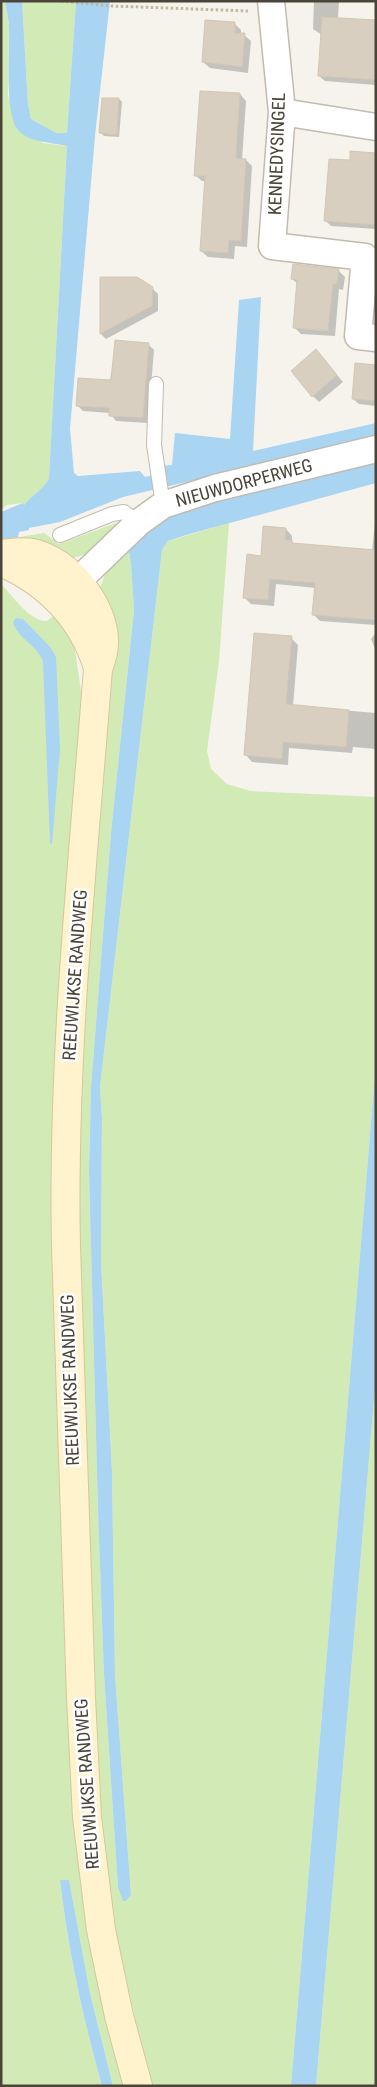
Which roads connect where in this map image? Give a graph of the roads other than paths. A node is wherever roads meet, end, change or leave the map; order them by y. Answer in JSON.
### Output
{"nodes":[{"id":1,"x":271,"y":7,"type":"edge"},
{"id":2,"x":282,"y":112,"type":"junction"},
{"id":3,"x":376,"y":126,"type":"edge"},
{"id":4,"x":376,"y":338,"type":"edge"},
{"id":5,"x":156,"y":384,"type":"dead end"},
{"id":6,"x":376,"y":449,"type":"edge"},
{"id":7,"x":162,"y":501,"type":"junction"},
{"id":8,"x":138,"y":523,"type":"junction"},
{"id":9,"x":60,"y":535,"type":"dead end"},
{"id":10,"x":1,"y":554,"type":"edge"},
{"id":11,"x":1,"y":562,"type":"edge"},
{"id":12,"x":68,"y":591,"type":"junction"},
{"id":13,"x":138,"y":2086,"type":"edge"}],
"edges":[{"from":1,"to":2,"type":"street","name":"KENNEDYSINGEL"},
{"from":2,"to":3,"type":"street"},
{"from":2,"to":4,"type":"street","name":"KENNEDYSINGEL"},
{"from":5,"to":7,"type":"lane"},
{"from":6,"to":7,"type":"street","name":"NIEUWDORPERWEG"},
{"from":7,"to":8,"type":"street","name":"NIEUWDORPERWEG"},
{"from":8,"to":9,"type":"lane"},
{"from":8,"to":12,"type":"street","name":"NIEUWDORPERWEG"},
{"from":10,"to":12,"type":"main road","name":"REEUWIJKSE RANDWEG"},
{"from":11,"to":12,"type":"main road","name":"REEUWIJKSE RANDWEG"},
{"from":12,"to":13,"type":"main road","name":"REEUWIJKSE RANDWEG"}]}
